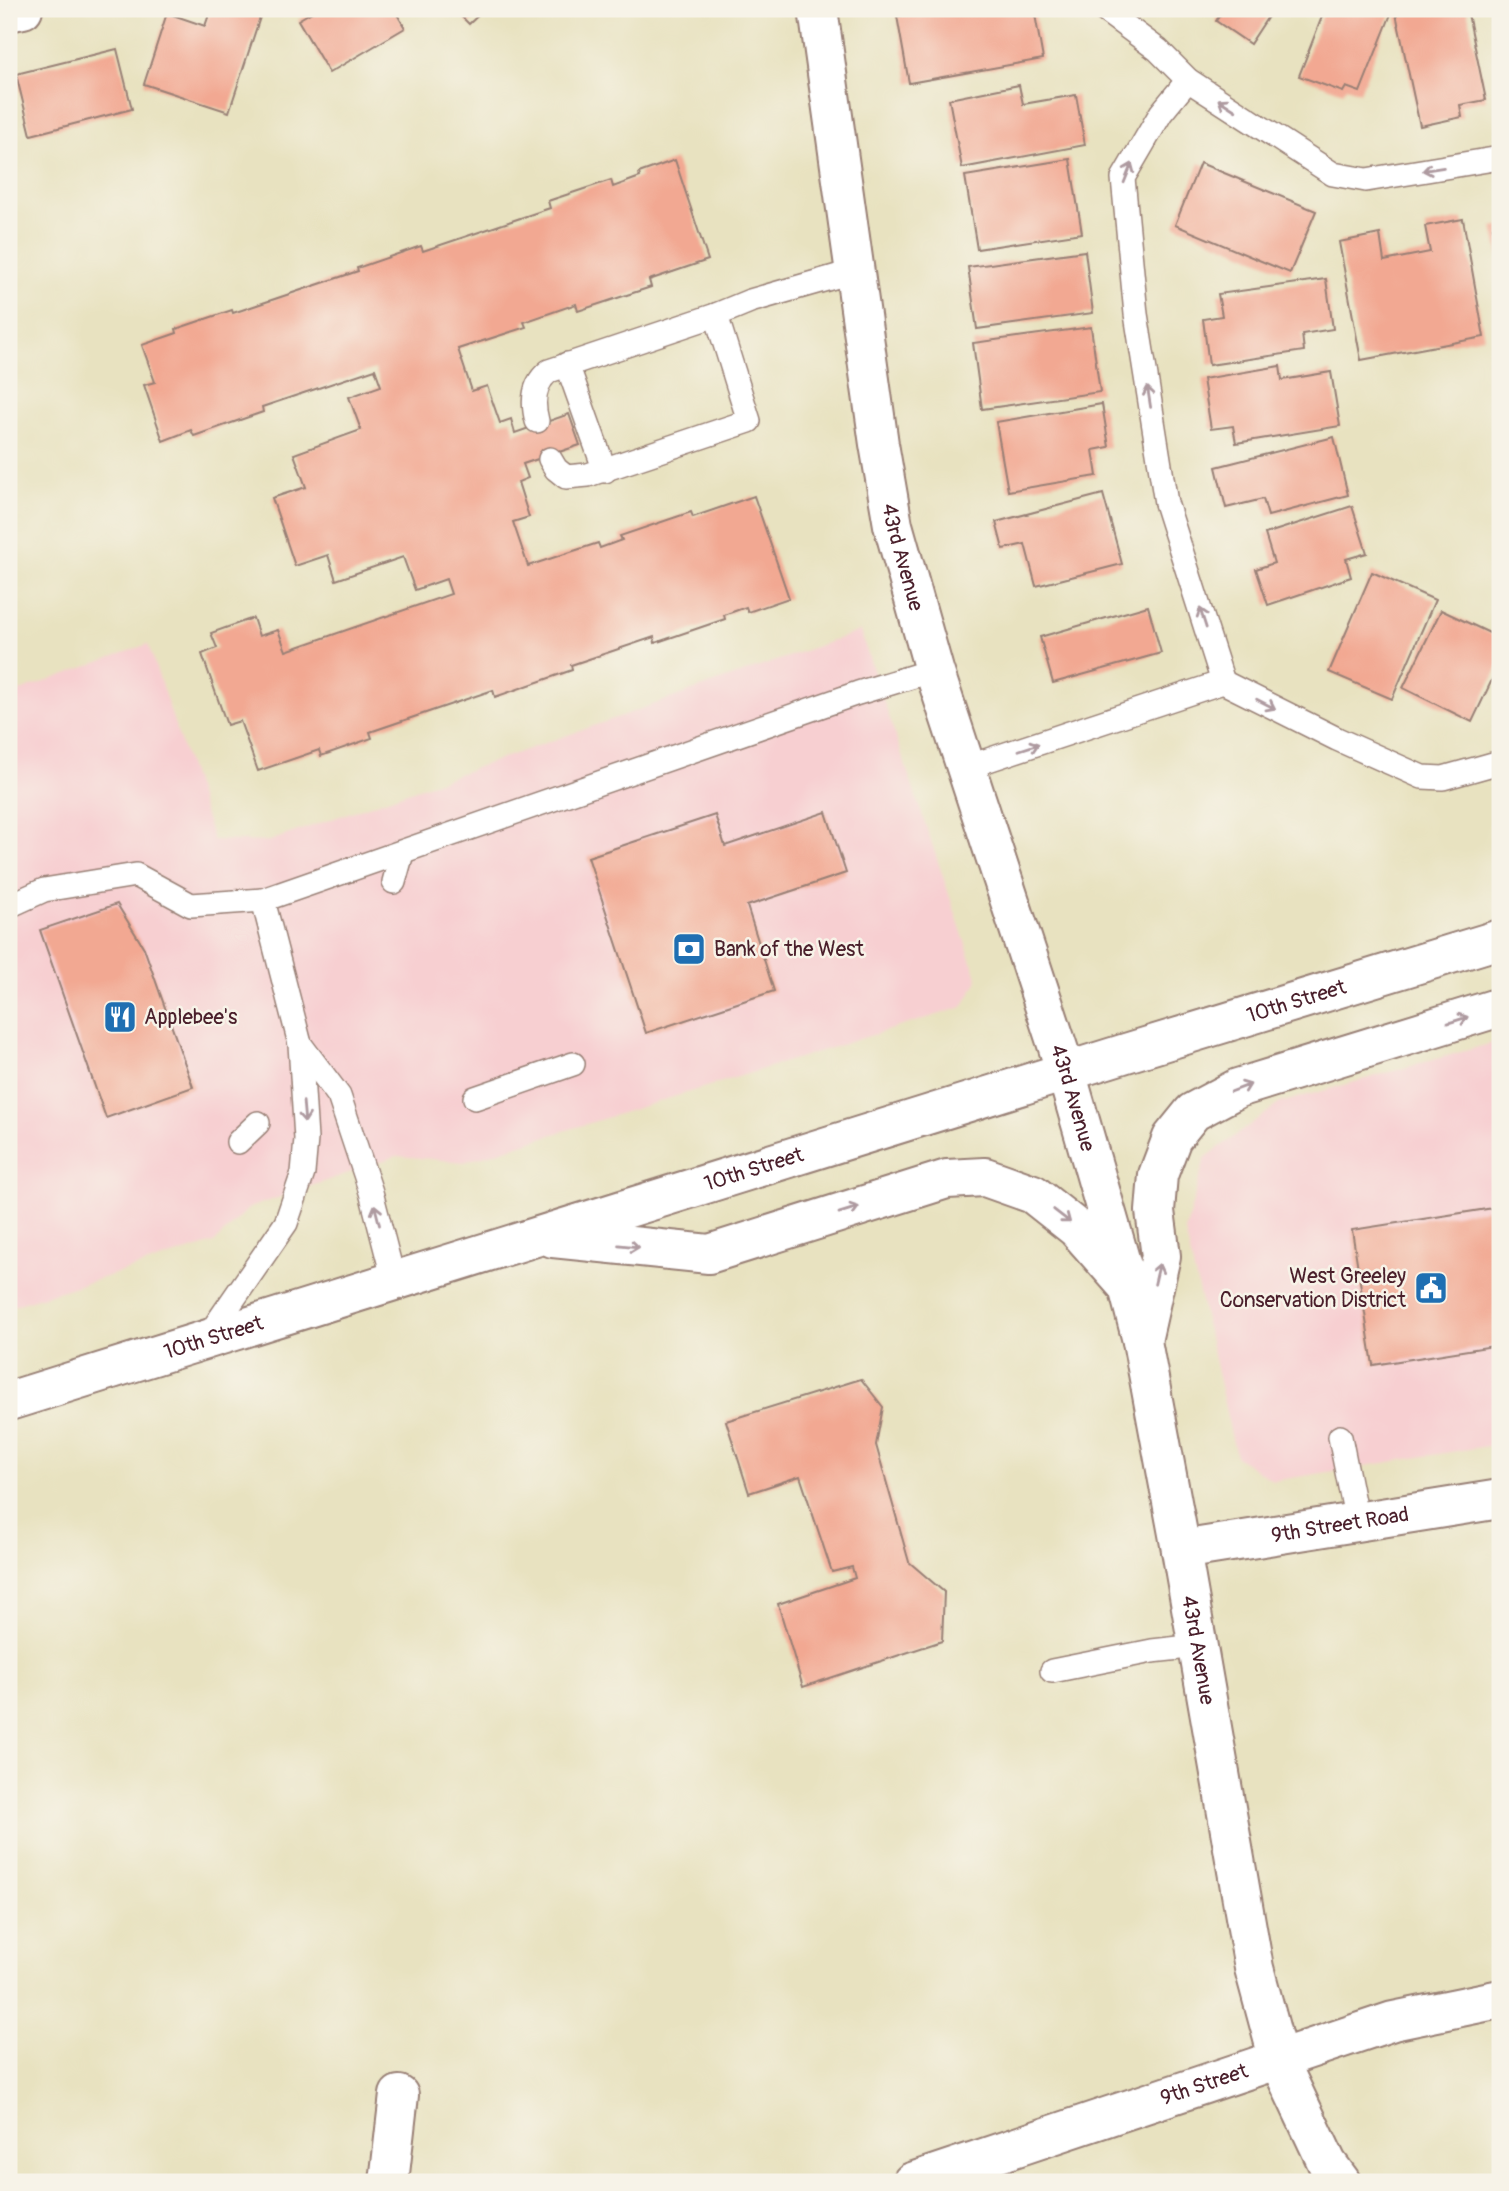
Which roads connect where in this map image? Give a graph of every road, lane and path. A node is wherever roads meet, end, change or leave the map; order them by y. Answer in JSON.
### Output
{"nodes":[{"id":1,"x":23,"y":9,"type":"edge"},
{"id":2,"x":818,"y":9,"type":"edge"},
{"id":3,"x":1102,"y":9,"type":"edge"},
{"id":4,"x":9,"y":12,"type":"edge"},
{"id":5,"x":1188,"y":80,"type":"junction"},
{"id":6,"x":1500,"y":158,"type":"edge"},
{"id":7,"x":855,"y":271,"type":"junction"},
{"id":8,"x":716,"y":315,"type":"junction"},
{"id":9,"x":567,"y":364,"type":"junction"},
{"id":10,"x":537,"y":421,"type":"dead end"},
{"id":11,"x":550,"y":459,"type":"dead end"},
{"id":12,"x":605,"y":471,"type":"junction"},
{"id":13,"x":934,"y":670,"type":"junction"},
{"id":14,"x":1223,"y":682,"type":"junction"},
{"id":15,"x":1500,"y":762,"type":"edge"},
{"id":16,"x":964,"y":768,"type":"junction"},
{"id":17,"x":402,"y":853,"type":"junction"},
{"id":18,"x":394,"y":882,"type":"dead end"},
{"id":19,"x":263,"y":900,"type":"junction"},
{"id":20,"x":9,"y":906,"type":"edge"},
{"id":21,"x":1500,"y":939,"type":"edge"},
{"id":22,"x":1500,"y":1007,"type":"edge"},
{"id":23,"x":300,"y":1044,"type":"junction"},
{"id":24,"x":573,"y":1064,"type":"dead end"},
{"id":25,"x":1066,"y":1072,"type":"junction"},
{"id":26,"x":475,"y":1098,"type":"dead end"},
{"id":27,"x":258,"y":1124,"type":"dead end"},
{"id":28,"x":238,"y":1142,"type":"dead end"},
{"id":29,"x":537,"y":1236,"type":"junction"},
{"id":30,"x":394,"y":1281,"type":"junction"},
{"id":31,"x":1128,"y":1287,"type":"junction"},
{"id":32,"x":206,"y":1339,"type":"junction"},
{"id":33,"x":1142,"y":1341,"type":"junction"},
{"id":34,"x":9,"y":1401,"type":"edge"},
{"id":35,"x":1340,"y":1437,"type":"dead end"},
{"id":36,"x":1500,"y":1499,"type":"edge"},
{"id":37,"x":1357,"y":1522,"type":"junction"},
{"id":38,"x":1181,"y":1550,"type":"junction"},
{"id":39,"x":1198,"y":1646,"type":"junction"},
{"id":40,"x":1052,"y":1671,"type":"dead end"},
{"id":41,"x":1500,"y":1998,"type":"edge"},
{"id":42,"x":1279,"y":2061,"type":"junction"},
{"id":43,"x":399,"y":2095,"type":"dead end"},
{"id":44,"x":388,"y":2182,"type":"edge"},
{"id":45,"x":912,"y":2182,"type":"edge"},
{"id":46,"x":1341,"y":2182,"type":"edge"}],
"edges":[{"from":1,"to":4,"type":"street"},
{"from":2,"to":7,"type":"street","name":"43rd Avenue"},
{"from":3,"to":5,"type":"lane"},
{"from":6,"to":5,"type":"lane","one_way":true},
{"from":14,"to":5,"type":"lane","one_way":true},
{"from":7,"to":8,"type":"lane"},
{"from":7,"to":13,"type":"street","name":"43rd Avenue"},
{"from":8,"to":9,"type":"lane"},
{"from":8,"to":12,"type":"lane"},
{"from":9,"to":10,"type":"lane"},
{"from":9,"to":12,"type":"lane"},
{"from":11,"to":12,"type":"lane"},
{"from":13,"to":16,"type":"street","name":"43rd Avenue"},
{"from":13,"to":17,"type":"lane"},
{"from":14,"to":15,"type":"lane","one_way":true},
{"from":16,"to":14,"type":"lane","one_way":true},
{"from":16,"to":25,"type":"street","name":"43rd Avenue"},
{"from":17,"to":18,"type":"lane"},
{"from":17,"to":19,"type":"lane"},
{"from":19,"to":20,"type":"lane"},
{"from":19,"to":23,"type":"lane"},
{"from":21,"to":25,"type":"street","name":"10th Street"},
{"from":33,"to":22,"type":"street","one_way":true},
{"from":30,"to":23,"type":"lane","one_way":true},
{"from":23,"to":32,"type":"lane","one_way":true},
{"from":24,"to":26,"type":"lane"},
{"from":25,"to":29,"type":"street","name":"10th Street"},
{"from":25,"to":31,"type":"street","name":"43rd Avenue"},
{"from":27,"to":28,"type":"lane"},
{"from":29,"to":30,"type":"street","name":"10th Street"},
{"from":29,"to":31,"type":"street","one_way":true},
{"from":30,"to":32,"type":"street","name":"10th Street"},
{"from":31,"to":33,"type":"street","name":"43rd Avenue"},
{"from":32,"to":34,"type":"street","name":"10th Street"},
{"from":33,"to":38,"type":"street","name":"43rd Avenue"},
{"from":35,"to":37,"type":"lane"},
{"from":36,"to":37,"type":"street","name":"9th Street Road"},
{"from":37,"to":38,"type":"street","name":"9th Street Road"},
{"from":38,"to":39,"type":"street","name":"43rd Avenue"},
{"from":39,"to":40,"type":"lane"},
{"from":39,"to":42,"type":"street","name":"43rd Avenue"},
{"from":41,"to":42,"type":"street","name":"9th Street"},
{"from":42,"to":45,"type":"street","name":"9th Street"},
{"from":42,"to":46,"type":"street","name":"43rd Avenue"},
{"from":43,"to":44,"type":"street"}]}
